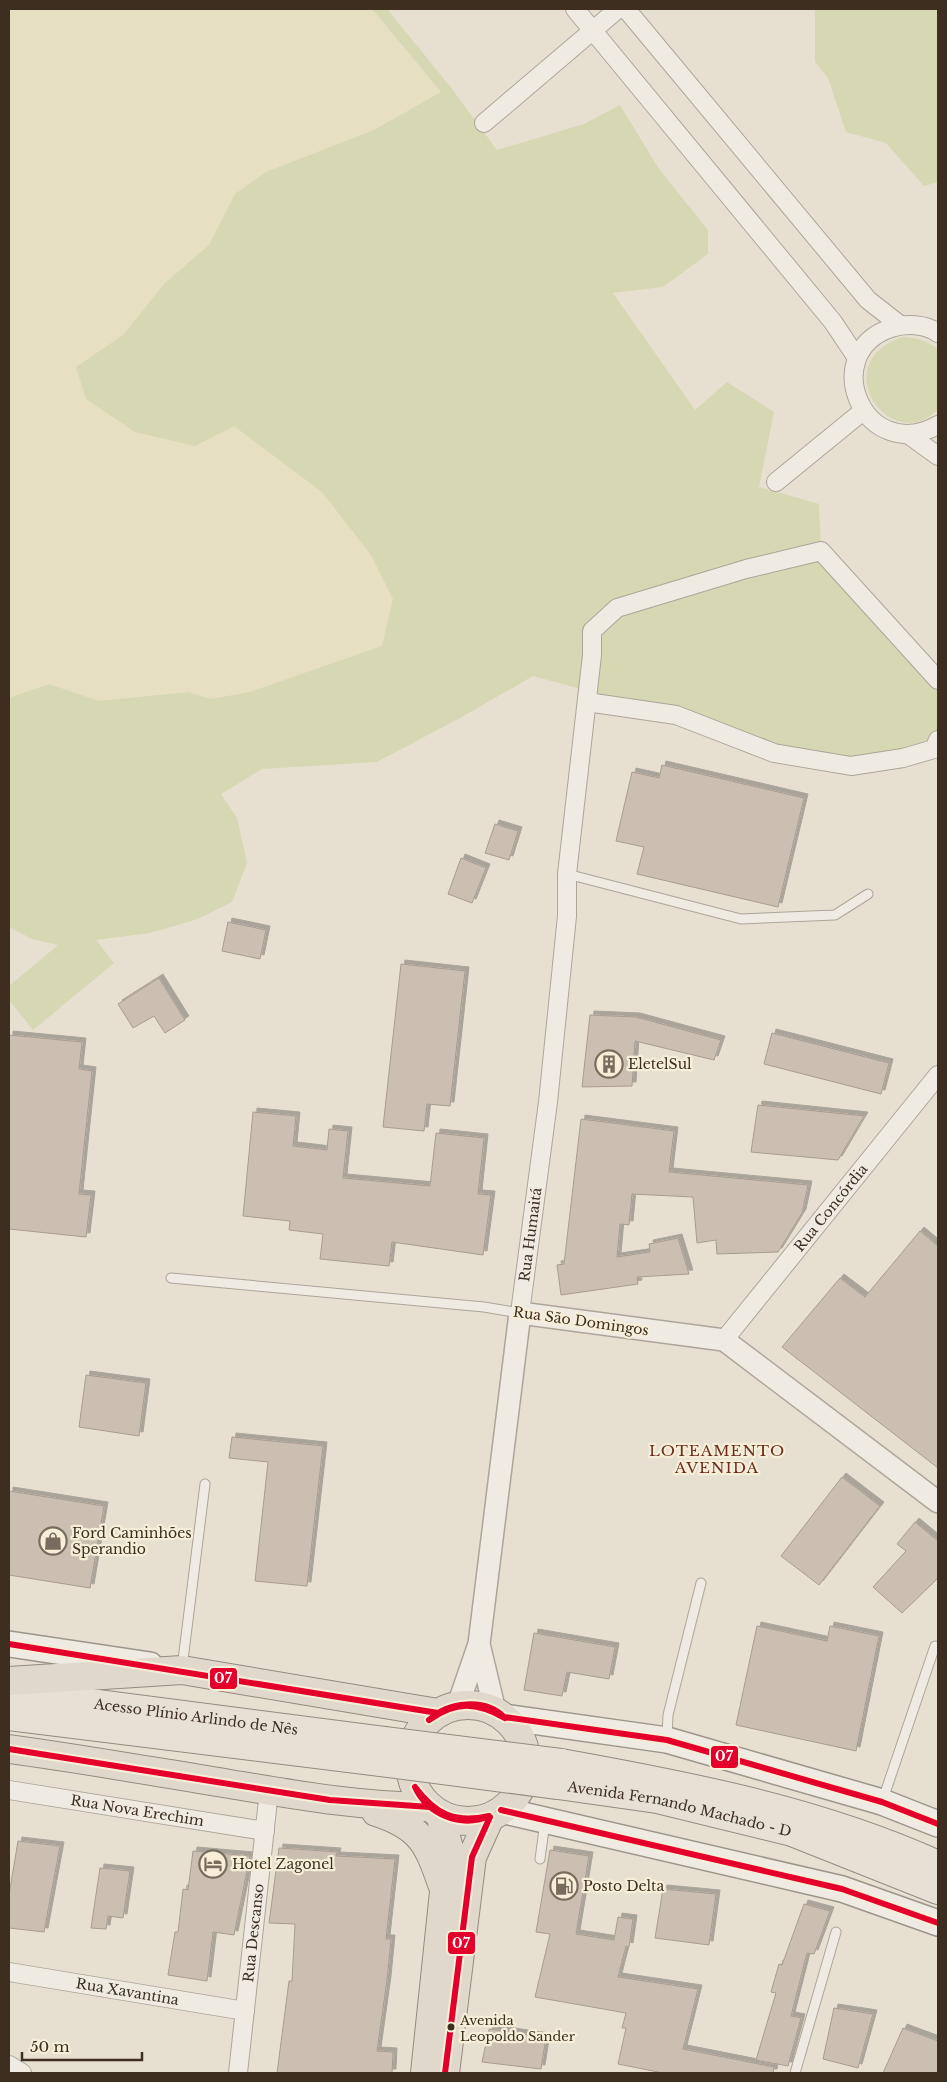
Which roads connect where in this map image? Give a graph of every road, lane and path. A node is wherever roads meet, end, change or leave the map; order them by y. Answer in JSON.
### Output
{"nodes":[{"id":1,"x":575,"y":9,"type":"edge"},
{"id":2,"x":618,"y":9,"type":"edge"},
{"id":3,"x":626,"y":9,"type":"edge"},
{"id":4,"x":593,"y":30,"type":"junction"},
{"id":5,"x":484,"y":124,"type":"dead end"},
{"id":6,"x":900,"y":325,"type":"junction"},
{"id":7,"x":937,"y":332,"type":"edge"},
{"id":8,"x":857,"y":358,"type":"junction"},
{"id":9,"x":862,"y":411,"type":"junction"},
{"id":10,"x":938,"y":425,"type":"edge"},
{"id":11,"x":909,"y":435,"type":"junction"},
{"id":12,"x":938,"y":456,"type":"edge"},
{"id":13,"x":776,"y":482,"type":"dead end"},
{"id":14,"x":938,"y":680,"type":"edge"},
{"id":15,"x":587,"y":702,"type":"junction"},
{"id":16,"x":938,"y":740,"type":"edge"},
{"id":17,"x":567,"y":874,"type":"junction"},
{"id":18,"x":868,"y":894,"type":"dead end"},
{"id":19,"x":938,"y":1075,"type":"edge"},
{"id":20,"x":171,"y":1278,"type":"dead end"},
{"id":21,"x":520,"y":1313,"type":"junction"},
{"id":22,"x":724,"y":1340,"type":"junction"},
{"id":23,"x":205,"y":1484,"type":"dead end"},
{"id":24,"x":938,"y":1502,"type":"edge"},
{"id":25,"x":701,"y":1583,"type":"dead end"},
{"id":26,"x":9,"y":1644,"type":"edge"},
{"id":27,"x":479,"y":1644,"type":"junction"},
{"id":28,"x":935,"y":1646,"type":"dead end"},
{"id":29,"x":182,"y":1670,"type":"junction"},
{"id":30,"x":9,"y":1681,"type":"edge"},
{"id":31,"x":9,"y":1690,"type":"edge"},
{"id":32,"x":448,"y":1709,"type":"junction"},
{"id":33,"x":499,"y":1714,"type":"junction"},
{"id":34,"x":9,"y":1716,"type":"edge"},
{"id":35,"x":667,"y":1740,"type":"junction"},
{"id":36,"x":9,"y":1749,"type":"edge"},
{"id":37,"x":383,"y":1752,"type":"junction"},
{"id":38,"x":560,"y":1774,"type":"junction"},
{"id":39,"x":9,"y":1790,"type":"edge"},
{"id":40,"x":269,"y":1791,"type":"junction"},
{"id":41,"x":349,"y":1802,"type":"junction"},
{"id":42,"x":882,"y":1802,"type":"junction"},
{"id":43,"x":435,"y":1811,"type":"junction"},
{"id":44,"x":496,"y":1813,"type":"junction"},
{"id":45,"x":546,"y":1819,"type":"junction"},
{"id":46,"x":938,"y":1824,"type":"edge"},
{"id":47,"x":265,"y":1831,"type":"junction"},
{"id":48,"x":540,"y":1859,"type":"dead end"},
{"id":49,"x":938,"y":1865,"type":"edge"},
{"id":50,"x":938,"y":1890,"type":"edge"},
{"id":51,"x":444,"y":1892,"type":"junction"},
{"id":52,"x":938,"y":1923,"type":"edge"},
{"id":53,"x":836,"y":1932,"type":"dead end"},
{"id":54,"x":9,"y":1972,"type":"edge"},
{"id":55,"x":245,"y":2011,"type":"junction"},
{"id":56,"x":9,"y":2065,"type":"edge"},
{"id":57,"x":22,"y":2073,"type":"edge"},
{"id":58,"x":238,"y":2073,"type":"edge"},
{"id":59,"x":425,"y":2073,"type":"edge"},
{"id":60,"x":445,"y":2073,"type":"edge"},
{"id":61,"x":794,"y":2073,"type":"edge"}],
"edges":[{"from":1,"to":4,"type":"street"},
{"from":2,"to":4,"type":"street"},
{"from":3,"to":6,"type":"street"},
{"from":4,"to":5,"type":"street"},
{"from":4,"to":8,"type":"street"},
{"from":6,"to":7,"type":"street"},
{"from":6,"to":8,"type":"street"},
{"from":8,"to":9,"type":"street"},
{"from":9,"to":11,"type":"street"},
{"from":9,"to":13,"type":"street"},
{"from":10,"to":11,"type":"street"},
{"from":11,"to":12,"type":"street"},
{"from":14,"to":15,"type":"street","name":"Rua Humaitá"},
{"from":15,"to":16,"type":"street"},
{"from":15,"to":17,"type":"street","name":"Rua Humaitá"},
{"from":17,"to":18,"type":"lane"},
{"from":17,"to":21,"type":"street","name":"Rua Humaitá"},
{"from":19,"to":22,"type":"street","name":"Rua Concórdia"},
{"from":20,"to":21,"type":"lane","name":"Rua São Domingos"},
{"from":21,"to":22,"type":"street","name":"Rua São Domingos"},
{"from":21,"to":27,"type":"street","name":"Rua Humaitá"},
{"from":22,"to":24,"type":"street","name":"Rua São Domingos"},
{"from":23,"to":29,"type":"lane"},
{"from":25,"to":35,"type":"lane"},
{"from":26,"to":29,"type":"main road"},
{"from":27,"to":32,"type":"street","name":"Rua Humaitá"},
{"from":27,"to":33,"type":"street","name":"Rua Humaitá"},
{"from":28,"to":42,"type":"lane"},
{"from":29,"to":30,"type":"highway"},
{"from":29,"to":32,"type":"highway"},
{"from":31,"to":37,"type":"main road","name":"Acesso Plínio Arlindo de Nês"},
{"from":32,"to":33,"type":"highway"},
{"from":32,"to":43,"type":"highway"},
{"from":33,"to":35,"type":"main road"},
{"from":33,"to":44,"type":"highway"},
{"from":34,"to":37,"type":"main road","name":"Acesso Plínio Arlindo de Nês"},
{"from":35,"to":42,"type":"main road"},
{"from":36,"to":40,"type":"highway"},
{"from":37,"to":38,"type":"main road","name":"Avenida Fernando Machado - D","bridge":true},
{"from":38,"to":49,"type":"main road","name":"Avenida Fernando Machado - D"},
{"from":38,"to":50,"type":"main road","name":"Avenida Fernando Machado - D"},
{"from":39,"to":47,"type":"street","name":"Rua Nova Erechim"},
{"from":40,"to":41,"type":"highway"},
{"from":40,"to":47,"type":"street","name":"Rua Descanso"},
{"from":41,"to":43,"type":"highway"},
{"from":41,"to":51,"type":"highway"},
{"from":42,"to":46,"type":"main road"},
{"from":43,"to":44,"type":"highway"},
{"from":43,"to":51,"type":"highway"},
{"from":44,"to":45,"type":"main road"},
{"from":44,"to":60,"type":"highway"},
{"from":45,"to":48,"type":"lane"},
{"from":45,"to":52,"type":"main road"},
{"from":47,"to":55,"type":"street","name":"Rua Descanso"},
{"from":51,"to":59,"type":"highway"},
{"from":53,"to":61,"type":"lane"},
{"from":54,"to":55,"type":"street","name":"Rua Xavantina"},
{"from":55,"to":58,"type":"street","name":"Rua Descanso"},
{"from":56,"to":57,"type":"street"}]}
